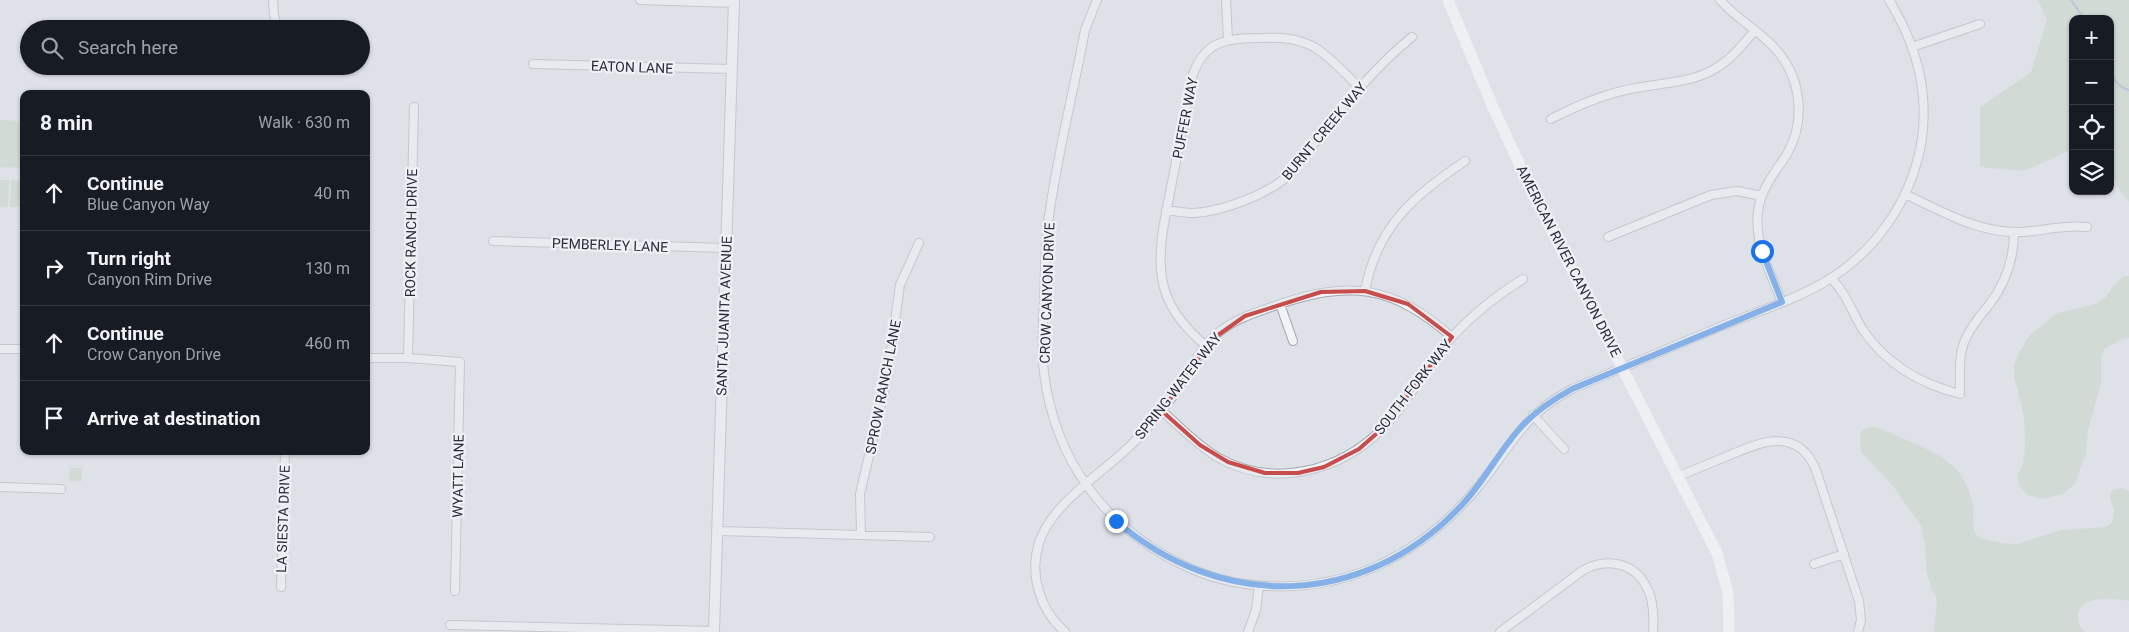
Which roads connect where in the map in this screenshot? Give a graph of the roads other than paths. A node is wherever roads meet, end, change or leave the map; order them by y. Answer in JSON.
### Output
{"nodes":[{"id":1,"x":273,"y":0,"type":"edge"},
{"id":2,"x":640,"y":0,"type":"edge"},
{"id":3,"x":1097,"y":0,"type":"edge"},
{"id":4,"x":1226,"y":0,"type":"edge"},
{"id":5,"x":1448,"y":0,"type":"edge"},
{"id":6,"x":1720,"y":0,"type":"edge"},
{"id":7,"x":1889,"y":0,"type":"edge"},
{"id":8,"x":734,"y":1,"type":"edge"},
{"id":9,"x":275,"y":20,"type":"edge"},
{"id":10,"x":1980,"y":24,"type":"dead end"},
{"id":11,"x":1755,"y":30,"type":"junction"},
{"id":12,"x":1412,"y":38,"type":"dead end"},
{"id":13,"x":1228,"y":39,"type":"junction"},
{"id":14,"x":1912,"y":47,"type":"junction"},
{"id":15,"x":533,"y":64,"type":"dead end"},
{"id":16,"x":732,"y":69,"type":"junction"},
{"id":17,"x":1360,"y":88,"type":"junction"},
{"id":18,"x":414,"y":107,"type":"dead end"},
{"id":19,"x":1551,"y":119,"type":"dead end"},
{"id":20,"x":1465,"y":161,"type":"dead end"},
{"id":21,"x":1906,"y":194,"type":"junction"},
{"id":22,"x":1762,"y":196,"type":"junction"},
{"id":23,"x":1166,"y":210,"type":"junction"},
{"id":24,"x":2087,"y":227,"type":"dead end"},
{"id":25,"x":2014,"y":232,"type":"junction"},
{"id":26,"x":1608,"y":237,"type":"dead end"},
{"id":27,"x":493,"y":241,"type":"dead end"},
{"id":28,"x":919,"y":243,"type":"dead end"},
{"id":29,"x":726,"y":248,"type":"junction"},
{"id":30,"x":1831,"y":278,"type":"junction"},
{"id":31,"x":1522,"y":279,"type":"dead end"},
{"id":32,"x":1364,"y":291,"type":"junction"},
{"id":33,"x":1782,"y":302,"type":"junction"},
{"id":34,"x":1280,"y":304,"type":"junction"},
{"id":35,"x":1452,"y":337,"type":"junction"},
{"id":36,"x":1293,"y":341,"type":"dead end"},
{"id":37,"x":1206,"y":346,"type":"junction"},
{"id":38,"x":0,"y":349,"type":"edge"},
{"id":39,"x":20,"y":350,"type":"edge"},
{"id":40,"x":370,"y":358,"type":"edge"},
{"id":41,"x":408,"y":358,"type":"junction"},
{"id":42,"x":1622,"y":368,"type":"junction"},
{"id":43,"x":1162,"y":411,"type":"junction"},
{"id":44,"x":1533,"y":415,"type":"junction"},
{"id":45,"x":1564,"y":449,"type":"dead end"},
{"id":46,"x":285,"y":455,"type":"edge"},
{"id":47,"x":1679,"y":476,"type":"junction"},
{"id":48,"x":1086,"y":486,"type":"junction"},
{"id":49,"x":0,"y":487,"type":"edge"},
{"id":50,"x":61,"y":489,"type":"dead end"},
{"id":51,"x":717,"y":531,"type":"junction"},
{"id":52,"x":860,"y":534,"type":"junction"},
{"id":53,"x":930,"y":537,"type":"dead end"},
{"id":54,"x":1844,"y":554,"type":"junction"},
{"id":55,"x":1814,"y":564,"type":"dead end"},
{"id":56,"x":1259,"y":586,"type":"junction"},
{"id":57,"x":281,"y":587,"type":"dead end"},
{"id":58,"x":455,"y":591,"type":"dead end"},
{"id":59,"x":450,"y":625,"type":"dead end"},
{"id":60,"x":525,"y":629,"type":"edge"},
{"id":61,"x":714,"y":631,"type":"edge"},
{"id":62,"x":1066,"y":632,"type":"edge"},
{"id":63,"x":1248,"y":632,"type":"edge"},
{"id":64,"x":1500,"y":632,"type":"edge"},
{"id":65,"x":1653,"y":632,"type":"edge"},
{"id":66,"x":1729,"y":632,"type":"edge"},
{"id":67,"x":1858,"y":632,"type":"edge"}],
"edges":[{"from":1,"to":9,"type":"street"},
{"from":2,"to":8,"type":"street"},
{"from":3,"to":48,"type":"street","name":"CROW CANYON DRIVE"},
{"from":4,"to":13,"type":"street"},
{"from":5,"to":42,"type":"main road","name":"AMERICAN RIVER CANYON DRIVE"},
{"from":6,"to":11,"type":"street"},
{"from":7,"to":14,"type":"street","name":"CROW CANYON DRIVE"},
{"from":8,"to":16,"type":"street","name":"SANTA JUANITA AVENUE"},
{"from":10,"to":14,"type":"street"},
{"from":11,"to":19,"type":"street"},
{"from":11,"to":22,"type":"street"},
{"from":12,"to":17,"type":"street","name":"BURNT CREEK WAY"},
{"from":13,"to":17,"type":"street","name":"PUFFER WAY"},
{"from":13,"to":23,"type":"street","name":"PUFFER WAY"},
{"from":14,"to":21,"type":"street","name":"CROW CANYON DRIVE"},
{"from":15,"to":16,"type":"street","name":"EATON LANE"},
{"from":16,"to":29,"type":"street","name":"SANTA JUANITA AVENUE"},
{"from":17,"to":23,"type":"street","name":"BURNT CREEK WAY"},
{"from":18,"to":41,"type":"street","name":"ROCK RANCH DRIVE"},
{"from":20,"to":32,"type":"street"},
{"from":21,"to":25,"type":"street"},
{"from":21,"to":30,"type":"street","name":"CROW CANYON DRIVE"},
{"from":22,"to":26,"type":"street"},
{"from":22,"to":33,"type":"street"},
{"from":23,"to":37,"type":"street","name":"PUFFER WAY"},
{"from":24,"to":25,"type":"street"},
{"from":25,"to":30,"type":"street"},
{"from":27,"to":29,"type":"street","name":"PEMBERLEY LANE"},
{"from":28,"to":52,"type":"street","name":"SPROW RANCH LANE"},
{"from":29,"to":51,"type":"street","name":"SANTA JUANITA AVENUE"},
{"from":30,"to":33,"type":"street","name":"CROW CANYON DRIVE"},
{"from":31,"to":35,"type":"street","name":"SOUTH FORK WAY"},
{"from":32,"to":34,"type":"street","name":"SPRING WATER WAY"},
{"from":32,"to":35,"type":"street","name":"SPRING WATER WAY"},
{"from":33,"to":42,"type":"street","name":"CROW CANYON DRIVE"},
{"from":34,"to":36,"type":"street"},
{"from":34,"to":37,"type":"street","name":"SPRING WATER WAY"},
{"from":35,"to":43,"type":"street","name":"SOUTH FORK WAY"},
{"from":37,"to":43,"type":"street","name":"SPRING WATER WAY"},
{"from":38,"to":39,"type":"street"},
{"from":40,"to":41,"type":"street"},
{"from":41,"to":58,"type":"street","name":"WYATT LANE"},
{"from":42,"to":44,"type":"street","name":"CROW CANYON DRIVE"},
{"from":42,"to":47,"type":"main road","name":"AMERICAN RIVER CANYON DRIVE"},
{"from":43,"to":48,"type":"street","name":"SPRING WATER WAY"},
{"from":44,"to":45,"type":"street"},
{"from":44,"to":56,"type":"street","name":"CROW CANYON DRIVE"},
{"from":46,"to":57,"type":"street","name":"LA SIESTA DRIVE"},
{"from":47,"to":54,"type":"street"},
{"from":47,"to":66,"type":"main road","name":"AMERICAN RIVER CANYON DRIVE"},
{"from":48,"to":56,"type":"street","name":"CROW CANYON DRIVE"},
{"from":48,"to":62,"type":"street","name":"SPRING WATER WAY"},
{"from":49,"to":50,"type":"street"},
{"from":51,"to":52,"type":"street"},
{"from":51,"to":61,"type":"street","name":"SANTA JUANITA AVENUE"},
{"from":52,"to":53,"type":"street"},
{"from":54,"to":55,"type":"street"},
{"from":54,"to":67,"type":"street"},
{"from":56,"to":63,"type":"street"},
{"from":59,"to":60,"type":"street"},
{"from":60,"to":61,"type":"street"},
{"from":64,"to":65,"type":"street"}]}
